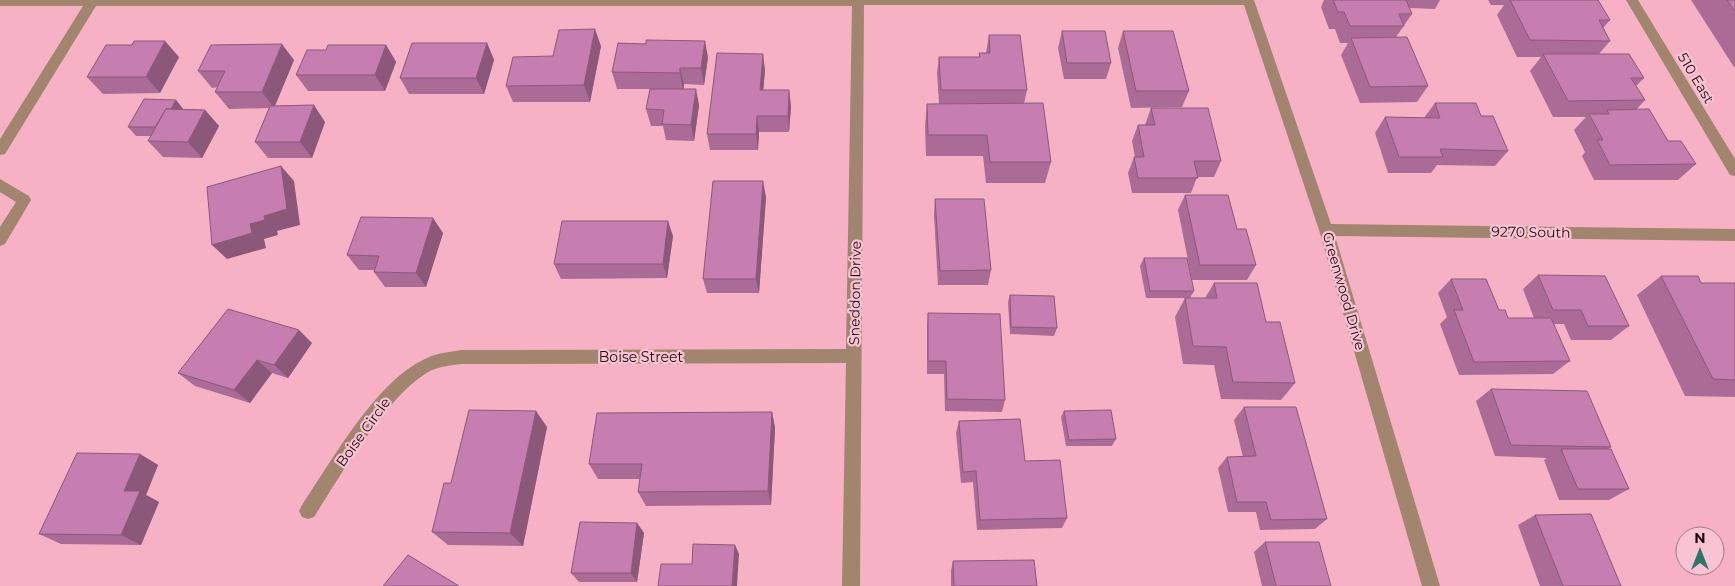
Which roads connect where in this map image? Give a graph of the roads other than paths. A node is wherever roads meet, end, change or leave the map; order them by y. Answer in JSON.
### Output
{"nodes":[{"id":1,"x":1248,"y":0,"type":"edge"},
{"id":2,"x":1632,"y":0,"type":"edge"},
{"id":3,"x":858,"y":1,"type":"edge"},
{"id":4,"x":0,"y":2,"type":"edge"},
{"id":5,"x":92,"y":2,"type":"junction"},
{"id":6,"x":0,"y":150,"type":"edge"},
{"id":7,"x":1735,"y":171,"type":"edge"},
{"id":8,"x":0,"y":185,"type":"edge"},
{"id":9,"x":1326,"y":230,"type":"junction"},
{"id":10,"x":1735,"y":235,"type":"edge"},
{"id":11,"x":0,"y":240,"type":"edge"},
{"id":12,"x":854,"y":356,"type":"junction"},
{"id":13,"x":429,"y":364,"type":"joint"},
{"id":14,"x":308,"y":510,"type":"dead end"},
{"id":15,"x":852,"y":586,"type":"edge"},
{"id":16,"x":1431,"y":586,"type":"edge"}],
"edges":[{"from":1,"to":3,"type":"street"},
{"from":1,"to":9,"type":"street","name":"Greenwood Drive"},
{"from":2,"to":7,"type":"street","name":"510 East"},
{"from":3,"to":5,"type":"street"},
{"from":3,"to":12,"type":"street","name":"Sneddon Drive"},
{"from":4,"to":5,"type":"street"},
{"from":5,"to":6,"type":"street"},
{"from":8,"to":11,"type":"street"},
{"from":9,"to":10,"type":"street","name":"9270 South"},
{"from":9,"to":16,"type":"street","name":"Greenwood Drive"},
{"from":12,"to":13,"type":"street","name":"Boise Street"},
{"from":12,"to":15,"type":"street","name":"Sneddon Drive"},
{"from":13,"to":14,"type":"street","name":"Boise Circle"}]}
